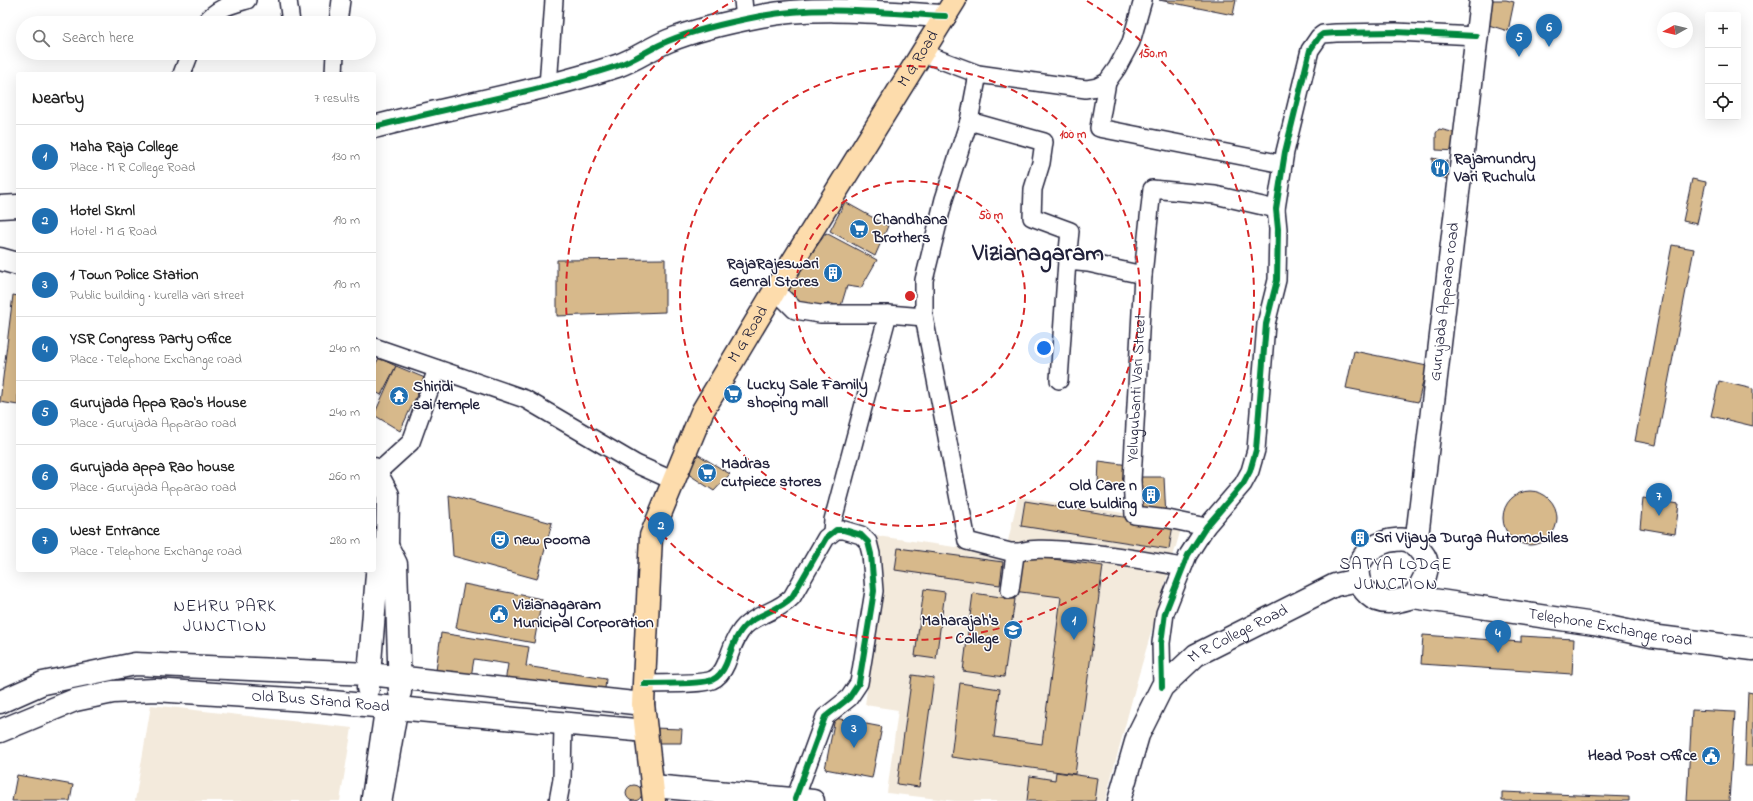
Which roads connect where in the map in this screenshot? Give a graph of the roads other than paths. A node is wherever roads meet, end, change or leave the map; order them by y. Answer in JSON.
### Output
{"nodes":[{"id":1,"x":247,"y":0,"type":"edge"},
{"id":2,"x":288,"y":0,"type":"edge"},
{"id":3,"x":341,"y":0,"type":"edge"},
{"id":4,"x":554,"y":0,"type":"edge"},
{"id":5,"x":1143,"y":0,"type":"edge"},
{"id":6,"x":1481,"y":0,"type":"edge"},
{"id":7,"x":950,"y":8,"type":"edge"},
{"id":8,"x":744,"y":10,"type":"edge"},
{"id":9,"x":210,"y":16,"type":"edge"},
{"id":10,"x":290,"y":16,"type":"edge"},
{"id":11,"x":339,"y":16,"type":"edge"},
{"id":12,"x":1476,"y":36,"type":"junction"},
{"id":13,"x":922,"y":53,"type":"junction"},
{"id":14,"x":187,"y":60,"type":"edge"},
{"id":15,"x":335,"y":60,"type":"edge"},
{"id":16,"x":183,"y":72,"type":"edge"},
{"id":17,"x":334,"y":72,"type":"edge"},
{"id":18,"x":978,"y":74,"type":"junction"},
{"id":19,"x":1107,"y":82,"type":"junction"},
{"id":20,"x":548,"y":86,"type":"junction"},
{"id":21,"x":969,"y":121,"type":"junction"},
{"id":22,"x":376,"y":127,"type":"edge"},
{"id":23,"x":1283,"y":164,"type":"junction"},
{"id":24,"x":16,"y":206,"type":"edge"},
{"id":25,"x":0,"y":207,"type":"edge"},
{"id":26,"x":1276,"y":209,"type":"junction"},
{"id":27,"x":0,"y":259,"type":"edge"},
{"id":28,"x":1067,"y":261,"type":"junction"},
{"id":29,"x":16,"y":263,"type":"edge"},
{"id":30,"x":1143,"y":275,"type":"junction"},
{"id":31,"x":775,"y":290,"type":"junction"},
{"id":32,"x":888,"y":314,"type":"junction"},
{"id":33,"x":924,"y":317,"type":"junction"},
{"id":34,"x":376,"y":348,"type":"edge"},
{"id":35,"x":437,"y":369,"type":"junction"},
{"id":36,"x":1059,"y":380,"type":"dead end"},
{"id":37,"x":376,"y":470,"type":"edge"},
{"id":38,"x":376,"y":473,"type":"edge"},
{"id":39,"x":674,"y":481,"type":"junction"},
{"id":40,"x":1206,"y":527,"type":"junction"},
{"id":41,"x":832,"y":532,"type":"junction"},
{"id":42,"x":1416,"y":545,"type":"junction"},
{"id":43,"x":387,"y":546,"type":"junction"},
{"id":44,"x":1021,"y":552,"type":"junction"},
{"id":45,"x":1183,"y":567,"type":"junction"},
{"id":46,"x":1358,"y":580,"type":"junction"},
{"id":47,"x":1010,"y":590,"type":"dead end"},
{"id":48,"x":1413,"y":597,"type":"junction"},
{"id":49,"x":1753,"y":649,"type":"edge"},
{"id":50,"x":369,"y":674,"type":"junction"},
{"id":51,"x":400,"y":678,"type":"junction"},
{"id":52,"x":1162,"y":687,"type":"junction"},
{"id":53,"x":644,"y":694,"type":"junction"},
{"id":54,"x":0,"y":702,"type":"edge"},
{"id":55,"x":383,"y":707,"type":"junction"},
{"id":56,"x":563,"y":723,"type":"junction"},
{"id":57,"x":0,"y":731,"type":"edge"},
{"id":58,"x":646,"y":731,"type":"junction"},
{"id":59,"x":653,"y":793,"type":"edge"},
{"id":60,"x":804,"y":800,"type":"edge"},
{"id":61,"x":370,"y":801,"type":"edge"},
{"id":62,"x":383,"y":801,"type":"edge"},
{"id":63,"x":558,"y":801,"type":"edge"},
{"id":64,"x":1119,"y":801,"type":"edge"}],
"edges":[{"from":1,"to":9,"type":"street"},
{"from":2,"to":10,"type":"street"},
{"from":3,"to":11,"type":"street"},
{"from":4,"to":20,"type":"street"},
{"from":5,"to":19,"type":"street"},
{"from":6,"to":12,"type":"street","name":"Gurujada Apparao road"},
{"from":7,"to":8,"type":"street"},
{"from":7,"to":13,"type":"main road","name":"M G Road"},
{"from":8,"to":20,"type":"street"},
{"from":12,"to":23,"type":"street"},
{"from":12,"to":42,"type":"street","name":"Gurujada Apparao road"},
{"from":13,"to":18,"type":"street"},
{"from":13,"to":31,"type":"main road","name":"M G Road"},
{"from":14,"to":16,"type":"street"},
{"from":15,"to":17,"type":"street"},
{"from":18,"to":19,"type":"street"},
{"from":18,"to":21,"type":"street"},
{"from":19,"to":23,"type":"street"},
{"from":20,"to":22,"type":"street"},
{"from":21,"to":28,"type":"street"},
{"from":21,"to":33,"type":"street"},
{"from":23,"to":26,"type":"street"},
{"from":24,"to":25,"type":"street"},
{"from":26,"to":30,"type":"street","name":"Yelugubanti Vari Street"},
{"from":26,"to":40,"type":"street"},
{"from":27,"to":29,"type":"street"},
{"from":28,"to":30,"type":"street"},
{"from":28,"to":36,"type":"street"},
{"from":30,"to":40,"type":"street","name":"Yelugubanti Vari Street"},
{"from":31,"to":32,"type":"street"},
{"from":31,"to":39,"type":"main road","name":"M G Road"},
{"from":32,"to":33,"type":"street"},
{"from":32,"to":41,"type":"street"},
{"from":33,"to":44,"type":"street"},
{"from":34,"to":35,"type":"street"},
{"from":35,"to":37,"type":"street"},
{"from":35,"to":39,"type":"street"},
{"from":38,"to":43,"type":"street"},
{"from":39,"to":53,"type":"main road","name":"M G Road"},
{"from":40,"to":45,"type":"street"},
{"from":41,"to":53,"type":"street"},
{"from":41,"to":60,"type":"street"},
{"from":42,"to":46,"type":"street"},
{"from":42,"to":48,"type":"street"},
{"from":43,"to":50,"type":"street"},
{"from":43,"to":51,"type":"street"},
{"from":44,"to":45,"type":"street"},
{"from":44,"to":47,"type":"street"},
{"from":45,"to":52,"type":"street"},
{"from":46,"to":48,"type":"street","name":"Telephone Exchange road"},
{"from":46,"to":52,"type":"street","name":"M R College Road"},
{"from":48,"to":49,"type":"street","name":"Telephone Exchange road"},
{"from":50,"to":51,"type":"street","name":"Old Bus Stand Road"},
{"from":50,"to":54,"type":"street","name":"Old Bus Stand Road"},
{"from":50,"to":55,"type":"street"},
{"from":51,"to":53,"type":"street","name":"Old Bus Stand Road"},
{"from":51,"to":55,"type":"street"},
{"from":52,"to":64,"type":"street","name":"M R College Road"},
{"from":53,"to":58,"type":"main road","name":"M G Road"},
{"from":55,"to":56,"type":"street","name":"Old Bus Stand Road"},
{"from":55,"to":57,"type":"street","name":"Old Bus Stand Road"},
{"from":55,"to":61,"type":"street"},
{"from":55,"to":62,"type":"street"},
{"from":56,"to":58,"type":"street","name":"Old Bus Stand Road"},
{"from":56,"to":63,"type":"street"},
{"from":58,"to":59,"type":"main road","name":"M G Road"},
{"from":59,"to":60,"type":"street"}]}
